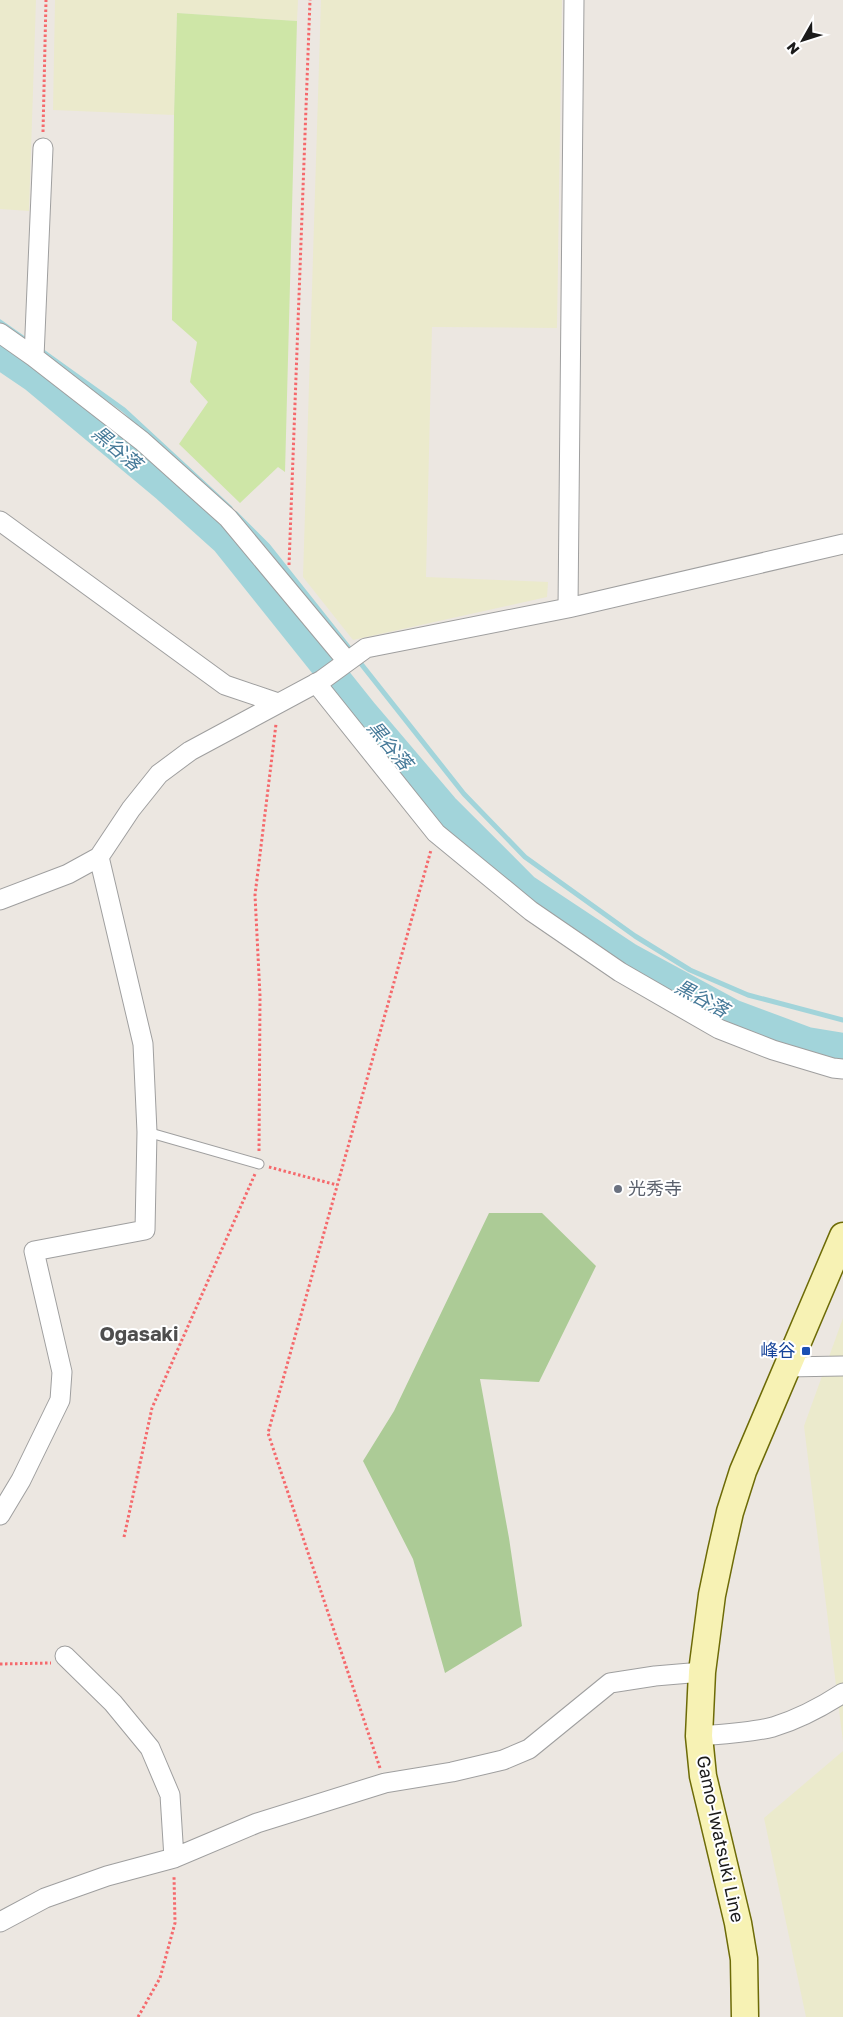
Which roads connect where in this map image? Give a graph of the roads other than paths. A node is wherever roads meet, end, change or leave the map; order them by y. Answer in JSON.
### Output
{"nodes":[{"id":1,"x":574,"y":0,"type":"edge"},
{"id":2,"x":42,"y":148,"type":"road end"},
{"id":3,"x":0,"y":333,"type":"edge"},
{"id":4,"x":34,"y":357,"type":"junction"},
{"id":5,"x":0,"y":521,"type":"edge"},
{"id":6,"x":843,"y":544,"type":"edge"},
{"id":7,"x":568,"y":608,"type":"junction"},
{"id":8,"x":344,"y":664,"type":"junction"},
{"id":9,"x":319,"y":681,"type":"junction"},
{"id":10,"x":278,"y":703,"type":"junction"},
{"id":11,"x":100,"y":857,"type":"junction"},
{"id":12,"x":0,"y":900,"type":"edge"},
{"id":13,"x":843,"y":1069,"type":"edge"},
{"id":14,"x":147,"y":1132,"type":"junction"},
{"id":15,"x":259,"y":1164,"type":"road end"},
{"id":16,"x":843,"y":1236,"type":"edge"},
{"id":17,"x":843,"y":1366,"type":"edge"},
{"id":18,"x":786,"y":1367,"type":"junction"},
{"id":19,"x":0,"y":1515,"type":"edge"},
{"id":20,"x":65,"y":1656,"type":"road end"},
{"id":21,"x":702,"y":1672,"type":"junction"},
{"id":22,"x":843,"y":1693,"type":"edge"},
{"id":23,"x":699,"y":1736,"type":"junction"},
{"id":24,"x":174,"y":1858,"type":"junction"},
{"id":25,"x":0,"y":1922,"type":"edge"},
{"id":26,"x":745,"y":2017,"type":"edge"}],
"edges":[{"from":1,"to":7,"type":"street"},
{"from":2,"to":4,"type":"street"},
{"from":3,"to":4,"type":"street"},
{"from":4,"to":8,"type":"street"},
{"from":5,"to":10,"type":"street"},
{"from":6,"to":7,"type":"street"},
{"from":7,"to":8,"type":"street"},
{"from":8,"to":9,"type":"street"},
{"from":9,"to":10,"type":"street"},
{"from":9,"to":13,"type":"street"},
{"from":10,"to":11,"type":"street"},
{"from":11,"to":12,"type":"street"},
{"from":11,"to":14,"type":"street"},
{"from":14,"to":15,"type":"lane"},
{"from":14,"to":19,"type":"street"},
{"from":16,"to":18,"type":"main road","name":"Gamo-Iwatsuki Line"},
{"from":17,"to":18,"type":"street"},
{"from":18,"to":21,"type":"main road","name":"Gamo-Iwatsuki Line"},
{"from":20,"to":24,"type":"street"},
{"from":21,"to":23,"type":"main road","name":"Gamo-Iwatsuki Line"},
{"from":21,"to":24,"type":"street"},
{"from":22,"to":23,"type":"street"},
{"from":23,"to":26,"type":"main road","name":"Gamo-Iwatsuki Line"},
{"from":24,"to":25,"type":"street"}]}
